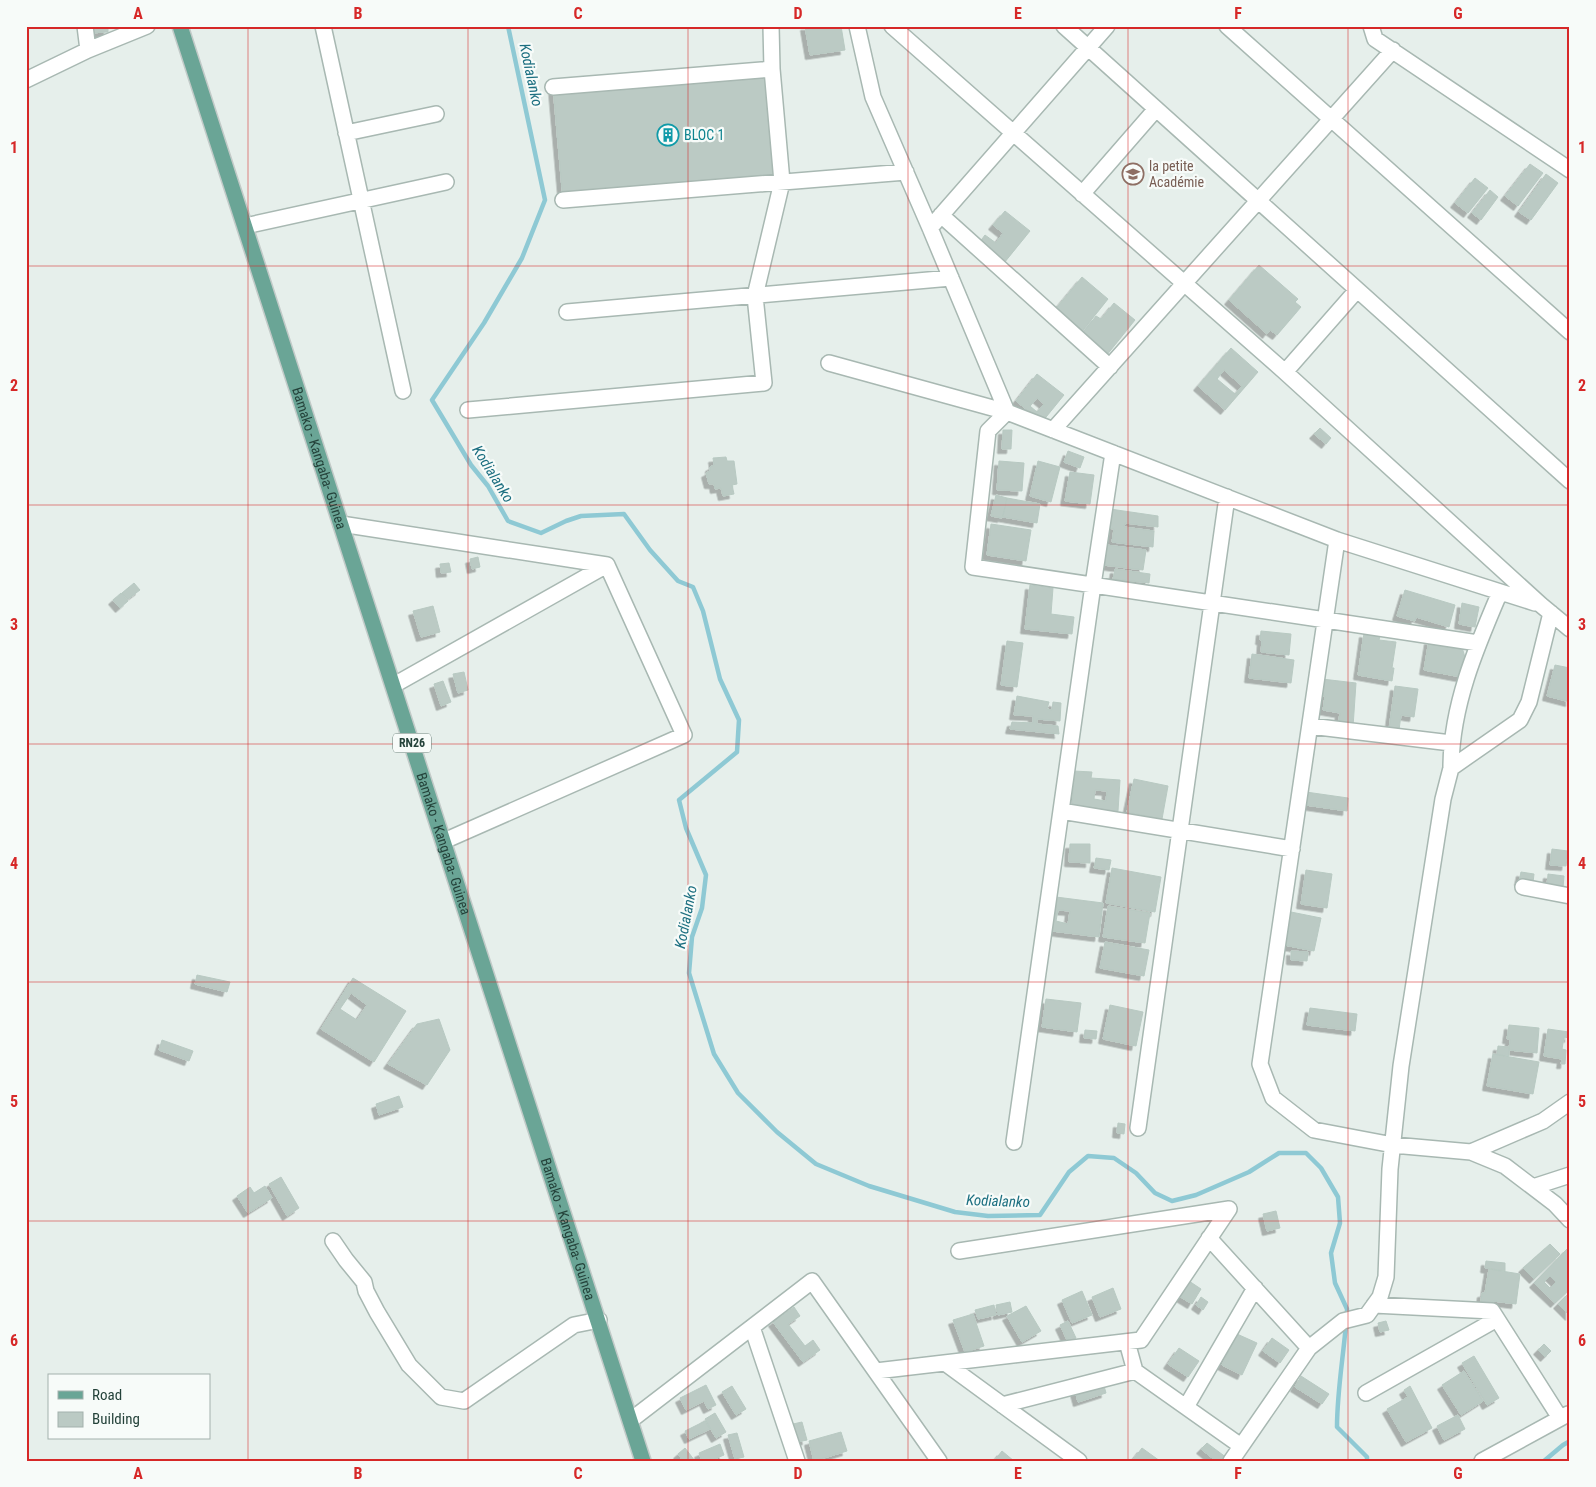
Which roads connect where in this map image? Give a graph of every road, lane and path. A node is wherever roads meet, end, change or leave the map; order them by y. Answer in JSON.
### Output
{"nodes":[{"id":1,"x":85,"y":26,"type":"edge"},
{"id":2,"x":147,"y":26,"type":"edge"},
{"id":3,"x":180,"y":26,"type":"edge"},
{"id":4,"x":323,"y":26,"type":"edge"},
{"id":5,"x":771,"y":26,"type":"edge"},
{"id":6,"x":857,"y":26,"type":"edge"},
{"id":7,"x":892,"y":26,"type":"edge"},
{"id":8,"x":1064,"y":26,"type":"edge"},
{"id":9,"x":1106,"y":26,"type":"edge"},
{"id":10,"x":1227,"y":26,"type":"edge"},
{"id":11,"x":1371,"y":26,"type":"edge"},
{"id":12,"x":1088,"y":48,"type":"junction"},
{"id":13,"x":88,"y":50,"type":"junction"},
{"id":14,"x":1393,"y":50,"type":"junction"},
{"id":15,"x":772,"y":69,"type":"junction"},
{"id":16,"x":26,"y":80,"type":"edge"},
{"id":17,"x":553,"y":87,"type":"dead end"},
{"id":18,"x":1156,"y":109,"type":"junction"},
{"id":19,"x":436,"y":114,"type":"dead end"},
{"id":20,"x":1331,"y":119,"type":"junction"},
{"id":21,"x":346,"y":133,"type":"junction"},
{"id":22,"x":1013,"y":133,"type":"junction"},
{"id":23,"x":1570,"y":170,"type":"edge"},
{"id":24,"x":906,"y":172,"type":"junction"},
{"id":25,"x":446,"y":182,"type":"dead end"},
{"id":26,"x":782,"y":182,"type":"junction"},
{"id":27,"x":1082,"y":194,"type":"junction"},
{"id":28,"x":361,"y":200,"type":"junction"},
{"id":29,"x":563,"y":200,"type":"dead end"},
{"id":30,"x":1258,"y":201,"type":"junction"},
{"id":31,"x":941,"y":215,"type":"junction"},
{"id":32,"x":245,"y":226,"type":"junction"},
{"id":33,"x":930,"y":228,"type":"junction"},
{"id":34,"x":951,"y":278,"type":"junction"},
{"id":35,"x":1184,"y":283,"type":"junction"},
{"id":36,"x":1357,"y":290,"type":"junction"},
{"id":37,"x":755,"y":296,"type":"junction"},
{"id":38,"x":567,"y":312,"type":"dead end"},
{"id":39,"x":1570,"y":332,"type":"edge"},
{"id":40,"x":829,"y":363,"type":"dead end"},
{"id":41,"x":1110,"y":367,"type":"junction"},
{"id":42,"x":1285,"y":372,"type":"junction"},
{"id":43,"x":404,"y":391,"type":"dead end"},
{"id":44,"x":468,"y":410,"type":"dead end"},
{"id":45,"x":1007,"y":412,"type":"junction"},
{"id":46,"x":1053,"y":430,"type":"junction"},
{"id":47,"x":1113,"y":453,"type":"junction"},
{"id":48,"x":1570,"y":481,"type":"edge"},
{"id":49,"x":1227,"y":497,"type":"junction"},
{"id":50,"x":341,"y":524,"type":"junction"},
{"id":51,"x":1337,"y":540,"type":"junction"},
{"id":52,"x":607,"y":565,"type":"junction"},
{"id":53,"x":1093,"y":585,"type":"junction"},
{"id":54,"x":1500,"y":592,"type":"junction"},
{"id":55,"x":1212,"y":603,"type":"junction"},
{"id":56,"x":1559,"y":618,"type":"edge"},
{"id":57,"x":1326,"y":620,"type":"junction"},
{"id":58,"x":1478,"y":643,"type":"junction"},
{"id":59,"x":394,"y":685,"type":"junction"},
{"id":60,"x":1310,"y":726,"type":"junction"},
{"id":61,"x":1451,"y":743,"type":"junction"},
{"id":62,"x":1452,"y":768,"type":"junction"},
{"id":63,"x":1061,"y":811,"type":"junction"},
{"id":64,"x":1180,"y":831,"type":"junction"},
{"id":65,"x":444,"y":841,"type":"junction"},
{"id":66,"x":1292,"y":849,"type":"junction"},
{"id":67,"x":1523,"y":887,"type":"dead end"},
{"id":68,"x":1570,"y":896,"type":"edge"},
{"id":69,"x":1570,"y":1102,"type":"edge"},
{"id":70,"x":1138,"y":1128,"type":"dead end"},
{"id":71,"x":1014,"y":1142,"type":"dead end"},
{"id":72,"x":1393,"y":1145,"type":"junction"},
{"id":73,"x":1471,"y":1152,"type":"junction"},
{"id":74,"x":1570,"y":1175,"type":"edge"},
{"id":75,"x":1533,"y":1187,"type":"junction"},
{"id":76,"x":1570,"y":1220,"type":"edge"},
{"id":77,"x":1209,"y":1238,"type":"junction"},
{"id":78,"x":333,"y":1241,"type":"dead end"},
{"id":79,"x":959,"y":1251,"type":"dead end"},
{"id":80,"x":1255,"y":1288,"type":"junction"},
{"id":81,"x":1374,"y":1305,"type":"junction"},
{"id":82,"x":1497,"y":1319,"type":"junction"},
{"id":83,"x":599,"y":1320,"type":"junction"},
{"id":84,"x":752,"y":1327,"type":"junction"},
{"id":85,"x":1127,"y":1342,"type":"junction"},
{"id":86,"x":1309,"y":1348,"type":"junction"},
{"id":87,"x":945,"y":1363,"type":"junction"},
{"id":88,"x":1135,"y":1371,"type":"junction"},
{"id":89,"x":876,"y":1372,"type":"junction"},
{"id":90,"x":1366,"y":1393,"type":"dead end"},
{"id":91,"x":1002,"y":1405,"type":"junction"},
{"id":92,"x":1186,"y":1407,"type":"junction"},
{"id":93,"x":1565,"y":1416,"type":"edge"},
{"id":94,"x":631,"y":1420,"type":"junction"},
{"id":95,"x":1241,"y":1446,"type":"junction"},
{"id":96,"x":643,"y":1461,"type":"edge"},
{"id":97,"x":797,"y":1461,"type":"edge"},
{"id":98,"x":939,"y":1461,"type":"edge"},
{"id":99,"x":1079,"y":1461,"type":"edge"},
{"id":100,"x":1231,"y":1461,"type":"edge"},
{"id":101,"x":1482,"y":1461,"type":"edge"}],
"edges":[{"from":1,"to":13,"type":"street"},
{"from":2,"to":13,"type":"street"},
{"from":3,"to":32,"type":"main road","name":"Bamako - Kangaba- Guinea","number":"RN26"},
{"from":4,"to":21,"type":"street"},
{"from":5,"to":15,"type":"street"},
{"from":6,"to":24,"type":"street"},
{"from":7,"to":22,"type":"street"},
{"from":8,"to":12,"type":"street"},
{"from":9,"to":12,"type":"street"},
{"from":10,"to":20,"type":"street"},
{"from":11,"to":14,"type":"street"},
{"from":12,"to":18,"type":"street"},
{"from":12,"to":22,"type":"street"},
{"from":13,"to":16,"type":"street"},
{"from":14,"to":20,"type":"street"},
{"from":14,"to":23,"type":"street"},
{"from":15,"to":17,"type":"street"},
{"from":15,"to":26,"type":"street"},
{"from":18,"to":27,"type":"street"},
{"from":18,"to":30,"type":"street"},
{"from":19,"to":21,"type":"street"},
{"from":20,"to":30,"type":"street"},
{"from":20,"to":39,"type":"street"},
{"from":21,"to":28,"type":"street"},
{"from":22,"to":27,"type":"street"},
{"from":22,"to":31,"type":"street"},
{"from":24,"to":26,"type":"street"},
{"from":24,"to":33,"type":"street"},
{"from":25,"to":28,"type":"street"},
{"from":26,"to":29,"type":"street"},
{"from":26,"to":37,"type":"street"},
{"from":27,"to":35,"type":"street"},
{"from":28,"to":32,"type":"street"},
{"from":28,"to":43,"type":"street"},
{"from":30,"to":35,"type":"street"},
{"from":30,"to":36,"type":"street"},
{"from":31,"to":33,"type":"street"},
{"from":31,"to":41,"type":"street"},
{"from":32,"to":50,"type":"main road","name":"Bamako - Kangaba- Guinea","number":"RN26"},
{"from":33,"to":34,"type":"street"},
{"from":34,"to":37,"type":"street"},
{"from":34,"to":45,"type":"street"},
{"from":35,"to":41,"type":"street"},
{"from":35,"to":42,"type":"street"},
{"from":36,"to":42,"type":"street"},
{"from":36,"to":48,"type":"street"},
{"from":37,"to":38,"type":"street"},
{"from":37,"to":44,"type":"street"},
{"from":40,"to":45,"type":"street"},
{"from":41,"to":46,"type":"street"},
{"from":42,"to":56,"type":"street"},
{"from":45,"to":46,"type":"street"},
{"from":45,"to":53,"type":"street"},
{"from":46,"to":47,"type":"street"},
{"from":47,"to":49,"type":"street"},
{"from":47,"to":53,"type":"street"},
{"from":49,"to":51,"type":"street"},
{"from":49,"to":55,"type":"street"},
{"from":50,"to":52,"type":"street"},
{"from":50,"to":59,"type":"main road","name":"Bamako - Kangaba- Guinea","number":"RN26"},
{"from":51,"to":54,"type":"street"},
{"from":51,"to":57,"type":"street"},
{"from":52,"to":59,"type":"street"},
{"from":52,"to":65,"type":"street"},
{"from":53,"to":55,"type":"street"},
{"from":53,"to":63,"type":"street"},
{"from":54,"to":56,"type":"street"},
{"from":54,"to":58,"type":"street"},
{"from":55,"to":57,"type":"street"},
{"from":55,"to":64,"type":"street"},
{"from":56,"to":62,"type":"street"},
{"from":57,"to":58,"type":"street"},
{"from":57,"to":60,"type":"street"},
{"from":58,"to":61,"type":"street"},
{"from":59,"to":65,"type":"main road","name":"Bamako - Kangaba- Guinea","number":"RN26"},
{"from":60,"to":61,"type":"street"},
{"from":60,"to":66,"type":"street"},
{"from":61,"to":62,"type":"street"},
{"from":62,"to":72,"type":"street"},
{"from":63,"to":64,"type":"street"},
{"from":63,"to":71,"type":"street"},
{"from":64,"to":66,"type":"street"},
{"from":64,"to":70,"type":"street"},
{"from":65,"to":83,"type":"main road","name":"Bamako - Kangaba- Guinea","number":"RN26"},
{"from":66,"to":72,"type":"street"},
{"from":67,"to":68,"type":"street"},
{"from":69,"to":73,"type":"street"},
{"from":72,"to":73,"type":"street"},
{"from":72,"to":81,"type":"street"},
{"from":73,"to":75,"type":"street"},
{"from":74,"to":75,"type":"street"},
{"from":75,"to":76,"type":"street"},
{"from":77,"to":79,"type":"street"},
{"from":77,"to":80,"type":"street"},
{"from":77,"to":85,"type":"street"},
{"from":78,"to":83,"type":"street"},
{"from":80,"to":86,"type":"street"},
{"from":80,"to":92,"type":"street"},
{"from":81,"to":82,"type":"street"},
{"from":81,"to":86,"type":"street"},
{"from":82,"to":90,"type":"street"},
{"from":82,"to":93,"type":"street"},
{"from":83,"to":94,"type":"main road","name":"Bamako - Kangaba- Guinea","number":"RN26"},
{"from":84,"to":89,"type":"street"},
{"from":84,"to":94,"type":"street"},
{"from":84,"to":97,"type":"street"},
{"from":85,"to":87,"type":"street"},
{"from":85,"to":88,"type":"street"},
{"from":86,"to":95,"type":"street"},
{"from":87,"to":89,"type":"street"},
{"from":87,"to":91,"type":"street"},
{"from":88,"to":91,"type":"street"},
{"from":88,"to":92,"type":"street"},
{"from":89,"to":98,"type":"street"},
{"from":91,"to":99,"type":"street"},
{"from":92,"to":95,"type":"street"},
{"from":93,"to":101,"type":"street"},
{"from":94,"to":96,"type":"main road","name":"Bamako - Kangaba- Guinea","number":"RN26"},
{"from":95,"to":100,"type":"street"}]}
